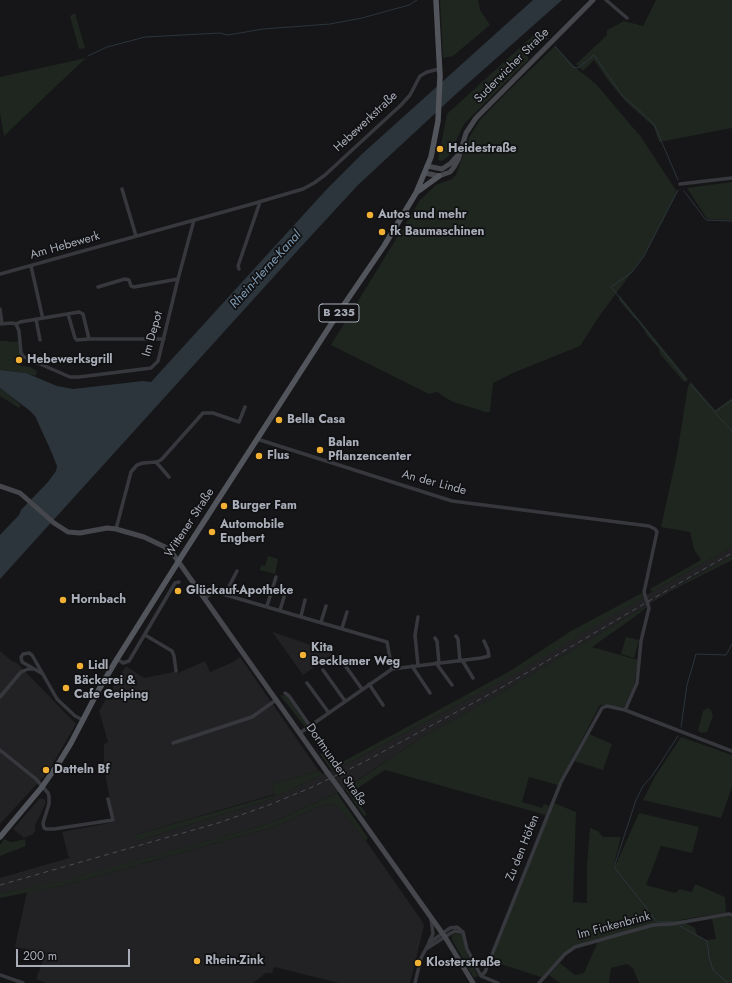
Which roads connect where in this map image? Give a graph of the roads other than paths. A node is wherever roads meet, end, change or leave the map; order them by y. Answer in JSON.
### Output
{"nodes":[{"id":1,"x":436,"y":0,"type":"edge"},
{"id":2,"x":593,"y":0,"type":"edge"},
{"id":3,"x":606,"y":0,"type":"edge"},
{"id":4,"x":627,"y":18,"type":"dead end"},
{"id":5,"x":440,"y":72,"type":"junction"},
{"id":6,"x":458,"y":155,"type":"junction"},
{"id":7,"x":428,"y":166,"type":"junction"},
{"id":8,"x":425,"y":173,"type":"junction"},
{"id":9,"x":440,"y":176,"type":"junction"},
{"id":10,"x":732,"y":178,"type":"edge"},
{"id":11,"x":680,"y":184,"type":"dead end"},
{"id":12,"x":122,"y":189,"type":"dead end"},
{"id":13,"x":416,"y":193,"type":"junction"},
{"id":14,"x":260,"y":202,"type":"junction"},
{"id":15,"x":194,"y":220,"type":"junction"},
{"id":16,"x":136,"y":236,"type":"junction"},
{"id":17,"x":31,"y":266,"type":"junction"},
{"id":18,"x":239,"y":269,"type":"dead end"},
{"id":19,"x":0,"y":274,"type":"edge"},
{"id":20,"x":178,"y":279,"type":"junction"},
{"id":21,"x":98,"y":287,"type":"dead end"},
{"id":22,"x":0,"y":310,"type":"edge"},
{"id":23,"x":68,"y":314,"type":"junction"},
{"id":24,"x":42,"y":315,"type":"dead end"},
{"id":25,"x":36,"y":319,"type":"junction"},
{"id":26,"x":1,"y":324,"type":"edge"},
{"id":27,"x":16,"y":324,"type":"junction"},
{"id":28,"x":89,"y":339,"type":"junction"},
{"id":29,"x":164,"y":339,"type":"junction"},
{"id":30,"x":40,"y":340,"type":"dead end"},
{"id":31,"x":245,"y":407,"type":"dead end"},
{"id":32,"x":258,"y":439,"type":"junction"},
{"id":33,"x":156,"y":462,"type":"junction"},
{"id":34,"x":169,"y":477,"type":"dead end"},
{"id":35,"x":0,"y":486,"type":"edge"},
{"id":36,"x":116,"y":529,"type":"junction"},
{"id":37,"x":178,"y":562,"type":"junction"},
{"id":38,"x":237,"y":572,"type":"dead end"},
{"id":39,"x":276,"y":577,"type":"dead end"},
{"id":40,"x":179,"y":582,"type":"dead end"},
{"id":41,"x":225,"y":594,"type":"junction"},
{"id":42,"x":284,"y":594,"type":"dead end"},
{"id":43,"x":205,"y":598,"type":"junction"},
{"id":44,"x":305,"y":600,"type":"dead end"},
{"id":45,"x":267,"y":606,"type":"junction"},
{"id":46,"x":326,"y":606,"type":"dead end"},
{"id":47,"x":280,"y":610,"type":"junction"},
{"id":48,"x":347,"y":612,"type":"dead end"},
{"id":49,"x":301,"y":616,"type":"junction"},
{"id":50,"x":418,"y":618,"type":"dead end"},
{"id":51,"x":321,"y":622,"type":"junction"},
{"id":52,"x":342,"y":628,"type":"junction"},
{"id":53,"x":145,"y":635,"type":"junction"},
{"id":54,"x":456,"y":636,"type":"dead end"},
{"id":55,"x":435,"y":638,"type":"dead end"},
{"id":56,"x":484,"y":641,"type":"dead end"},
{"id":57,"x":339,"y":658,"type":"dead end"},
{"id":58,"x":117,"y":659,"type":"junction"},
{"id":59,"x":461,"y":660,"type":"junction"},
{"id":60,"x":438,"y":663,"type":"junction"},
{"id":61,"x":418,"y":665,"type":"junction"},
{"id":62,"x":412,"y":666,"type":"junction"},
{"id":63,"x":392,"y":669,"type":"junction"},
{"id":64,"x":34,"y":670,"type":"junction"},
{"id":65,"x":323,"y":670,"type":"dead end"},
{"id":66,"x":176,"y":671,"type":"dead end"},
{"id":67,"x":43,"y":674,"type":"junction"},
{"id":68,"x":473,"y":678,"type":"dead end"},
{"id":69,"x":307,"y":683,"type":"dead end"},
{"id":70,"x":369,"y":684,"type":"junction"},
{"id":71,"x":452,"y":686,"type":"dead end"},
{"id":72,"x":362,"y":689,"type":"junction"},
{"id":73,"x":285,"y":693,"type":"dead end"},
{"id":74,"x":430,"y":693,"type":"dead end"},
{"id":75,"x":0,"y":697,"type":"edge"},
{"id":76,"x":276,"y":700,"type":"junction"},
{"id":77,"x":345,"y":701,"type":"junction"},
{"id":78,"x":383,"y":705,"type":"dead end"},
{"id":79,"x":625,"y":710,"type":"junction"},
{"id":80,"x":329,"y":713,"type":"junction"},
{"id":81,"x":83,"y":720,"type":"junction"},
{"id":82,"x":310,"y":726,"type":"junction"},
{"id":83,"x":300,"y":733,"type":"junction"},
{"id":84,"x":173,"y":743,"type":"dead end"},
{"id":85,"x":0,"y":750,"type":"edge"},
{"id":86,"x":732,"y":751,"type":"edge"},
{"id":87,"x":42,"y":787,"type":"junction"},
{"id":88,"x":108,"y":799,"type":"dead end"},
{"id":89,"x":0,"y":837,"type":"edge"},
{"id":90,"x":732,"y":915,"type":"edge"},
{"id":91,"x":430,"y":918,"type":"junction"},
{"id":92,"x":444,"y":935,"type":"junction"},
{"id":93,"x":429,"y":943,"type":"junction"},
{"id":94,"x":426,"y":950,"type":"junction"},
{"id":95,"x":0,"y":974,"type":"edge"},
{"id":96,"x":482,"y":977,"type":"junction"},
{"id":97,"x":24,"y":983,"type":"edge"},
{"id":98,"x":415,"y":983,"type":"edge"},
{"id":99,"x":473,"y":983,"type":"edge"},
{"id":100,"x":484,"y":983,"type":"edge"},
{"id":101,"x":498,"y":983,"type":"edge"},
{"id":102,"x":539,"y":983,"type":"edge"}],
"edges":[{"from":1,"to":5,"type":"main road","number":"B 235"},
{"from":2,"to":6,"type":"main road","name":"Suderwicher Straße"},
{"from":3,"to":4,"type":"street"},
{"from":5,"to":7,"type":"main road","number":"B 235"},
{"from":5,"to":14,"type":"street","name":"Hebewerkstraße"},
{"from":6,"to":7,"type":"main road","name":"Suderwicher Straße"},
{"from":6,"to":9,"type":"main road","name":"Suderwicher Straße"},
{"from":7,"to":8,"type":"main road","number":"B 235"},
{"from":8,"to":9,"type":"main road"},
{"from":8,"to":13,"type":"main road","number":"B 235"},
{"from":9,"to":13,"type":"main road","number":"B 235"},
{"from":10,"to":11,"type":"street"},
{"from":12,"to":16,"type":"street"},
{"from":13,"to":32,"type":"main road","name":"Wittener Straße","number":"B 235"},
{"from":14,"to":15,"type":"street","name":"Hebewerkstraße"},
{"from":14,"to":18,"type":"street"},
{"from":15,"to":16,"type":"street","name":"Am Hebewerk"},
{"from":15,"to":20,"type":"street","name":"Im Depot"},
{"from":16,"to":17,"type":"street","name":"Am Hebewerk"},
{"from":17,"to":19,"type":"street","name":"Am Hebewerk"},
{"from":17,"to":24,"type":"street"},
{"from":20,"to":21,"type":"street"},
{"from":20,"to":29,"type":"street","name":"Im Depot"},
{"from":22,"to":26,"type":"street"},
{"from":23,"to":25,"type":"street"},
{"from":23,"to":28,"type":"street"},
{"from":23,"to":28,"type":"street"},
{"from":25,"to":27,"type":"street"},
{"from":25,"to":30,"type":"street"},
{"from":26,"to":27,"type":"street"},
{"from":27,"to":29,"type":"street","name":"Im Depot"},
{"from":28,"to":29,"type":"street"},
{"from":31,"to":33,"type":"street"},
{"from":32,"to":37,"type":"main road","name":"Wittener Straße","number":"B 235"},
{"from":32,"to":79,"type":"street","name":"An der Linde"},
{"from":33,"to":34,"type":"street"},
{"from":33,"to":36,"type":"street"},
{"from":35,"to":36,"type":"main road","name":"Dortmunder Straße"},
{"from":36,"to":37,"type":"main road","name":"Dortmunder Straße"},
{"from":37,"to":43,"type":"main road","name":"Dortmunder Straße"},
{"from":37,"to":58,"type":"main road","name":"Wittener Straße","number":"B 235"},
{"from":38,"to":41,"type":"street"},
{"from":39,"to":45,"type":"street"},
{"from":40,"to":53,"type":"street"},
{"from":41,"to":43,"type":"street"},
{"from":41,"to":45,"type":"street"},
{"from":42,"to":47,"type":"street"},
{"from":43,"to":76,"type":"main road","name":"Dortmunder Straße"},
{"from":44,"to":49,"type":"street"},
{"from":45,"to":47,"type":"street"},
{"from":46,"to":51,"type":"street"},
{"from":47,"to":49,"type":"street"},
{"from":48,"to":52,"type":"street"},
{"from":49,"to":51,"type":"street"},
{"from":50,"to":61,"type":"street"},
{"from":51,"to":52,"type":"street"},
{"from":52,"to":63,"type":"street"},
{"from":53,"to":58,"type":"street"},
{"from":53,"to":66,"type":"street"},
{"from":54,"to":59,"type":"street"},
{"from":55,"to":60,"type":"street"},
{"from":56,"to":59,"type":"street"},
{"from":57,"to":72,"type":"street"},
{"from":58,"to":81,"type":"main road","name":"Wittener Straße","number":"B 235"},
{"from":59,"to":60,"type":"street"},
{"from":59,"to":68,"type":"street"},
{"from":60,"to":61,"type":"street"},
{"from":60,"to":71,"type":"street"},
{"from":61,"to":62,"type":"street"},
{"from":62,"to":63,"type":"street"},
{"from":62,"to":74,"type":"street"},
{"from":63,"to":70,"type":"street"},
{"from":64,"to":67,"type":"street"},
{"from":64,"to":67,"type":"street"},
{"from":64,"to":75,"type":"street"},
{"from":65,"to":77,"type":"street"},
{"from":67,"to":81,"type":"street"},
{"from":69,"to":80,"type":"street"},
{"from":70,"to":72,"type":"street"},
{"from":70,"to":78,"type":"street"},
{"from":72,"to":77,"type":"street"},
{"from":73,"to":82,"type":"street","name":"Dortmunder Straße"},
{"from":76,"to":83,"type":"main road","name":"Dortmunder Straße"},
{"from":76,"to":84,"type":"street"},
{"from":77,"to":80,"type":"street"},
{"from":79,"to":86,"type":"street","name":"Zu den Höfen"},
{"from":79,"to":96,"type":"street","name":"Zu den Höfen"},
{"from":80,"to":82,"type":"street"},
{"from":81,"to":87,"type":"main road","name":"Wittener Straße","number":"B 235"},
{"from":82,"to":83,"type":"street"},
{"from":83,"to":91,"type":"main road","name":"Dortmunder Straße","bridge":true},
{"from":85,"to":87,"type":"street"},
{"from":87,"to":88,"type":"street"},
{"from":87,"to":89,"type":"main road","name":"Wittener Straße","number":"B 235"},
{"from":90,"to":102,"type":"street","name":"Im Finkenbrink"},
{"from":91,"to":92,"type":"main road","name":"Dortmunder Straße"},
{"from":91,"to":93,"type":"street"},
{"from":92,"to":93,"type":"street"},
{"from":92,"to":94,"type":"street"},
{"from":92,"to":96,"type":"street"},
{"from":92,"to":99,"type":"main road","name":"Dortmunder Straße"},
{"from":93,"to":94,"type":"street"},
{"from":94,"to":98,"type":"street"},
{"from":95,"to":97,"type":"street"},
{"from":96,"to":100,"type":"street"},
{"from":96,"to":101,"type":"street"}]}
